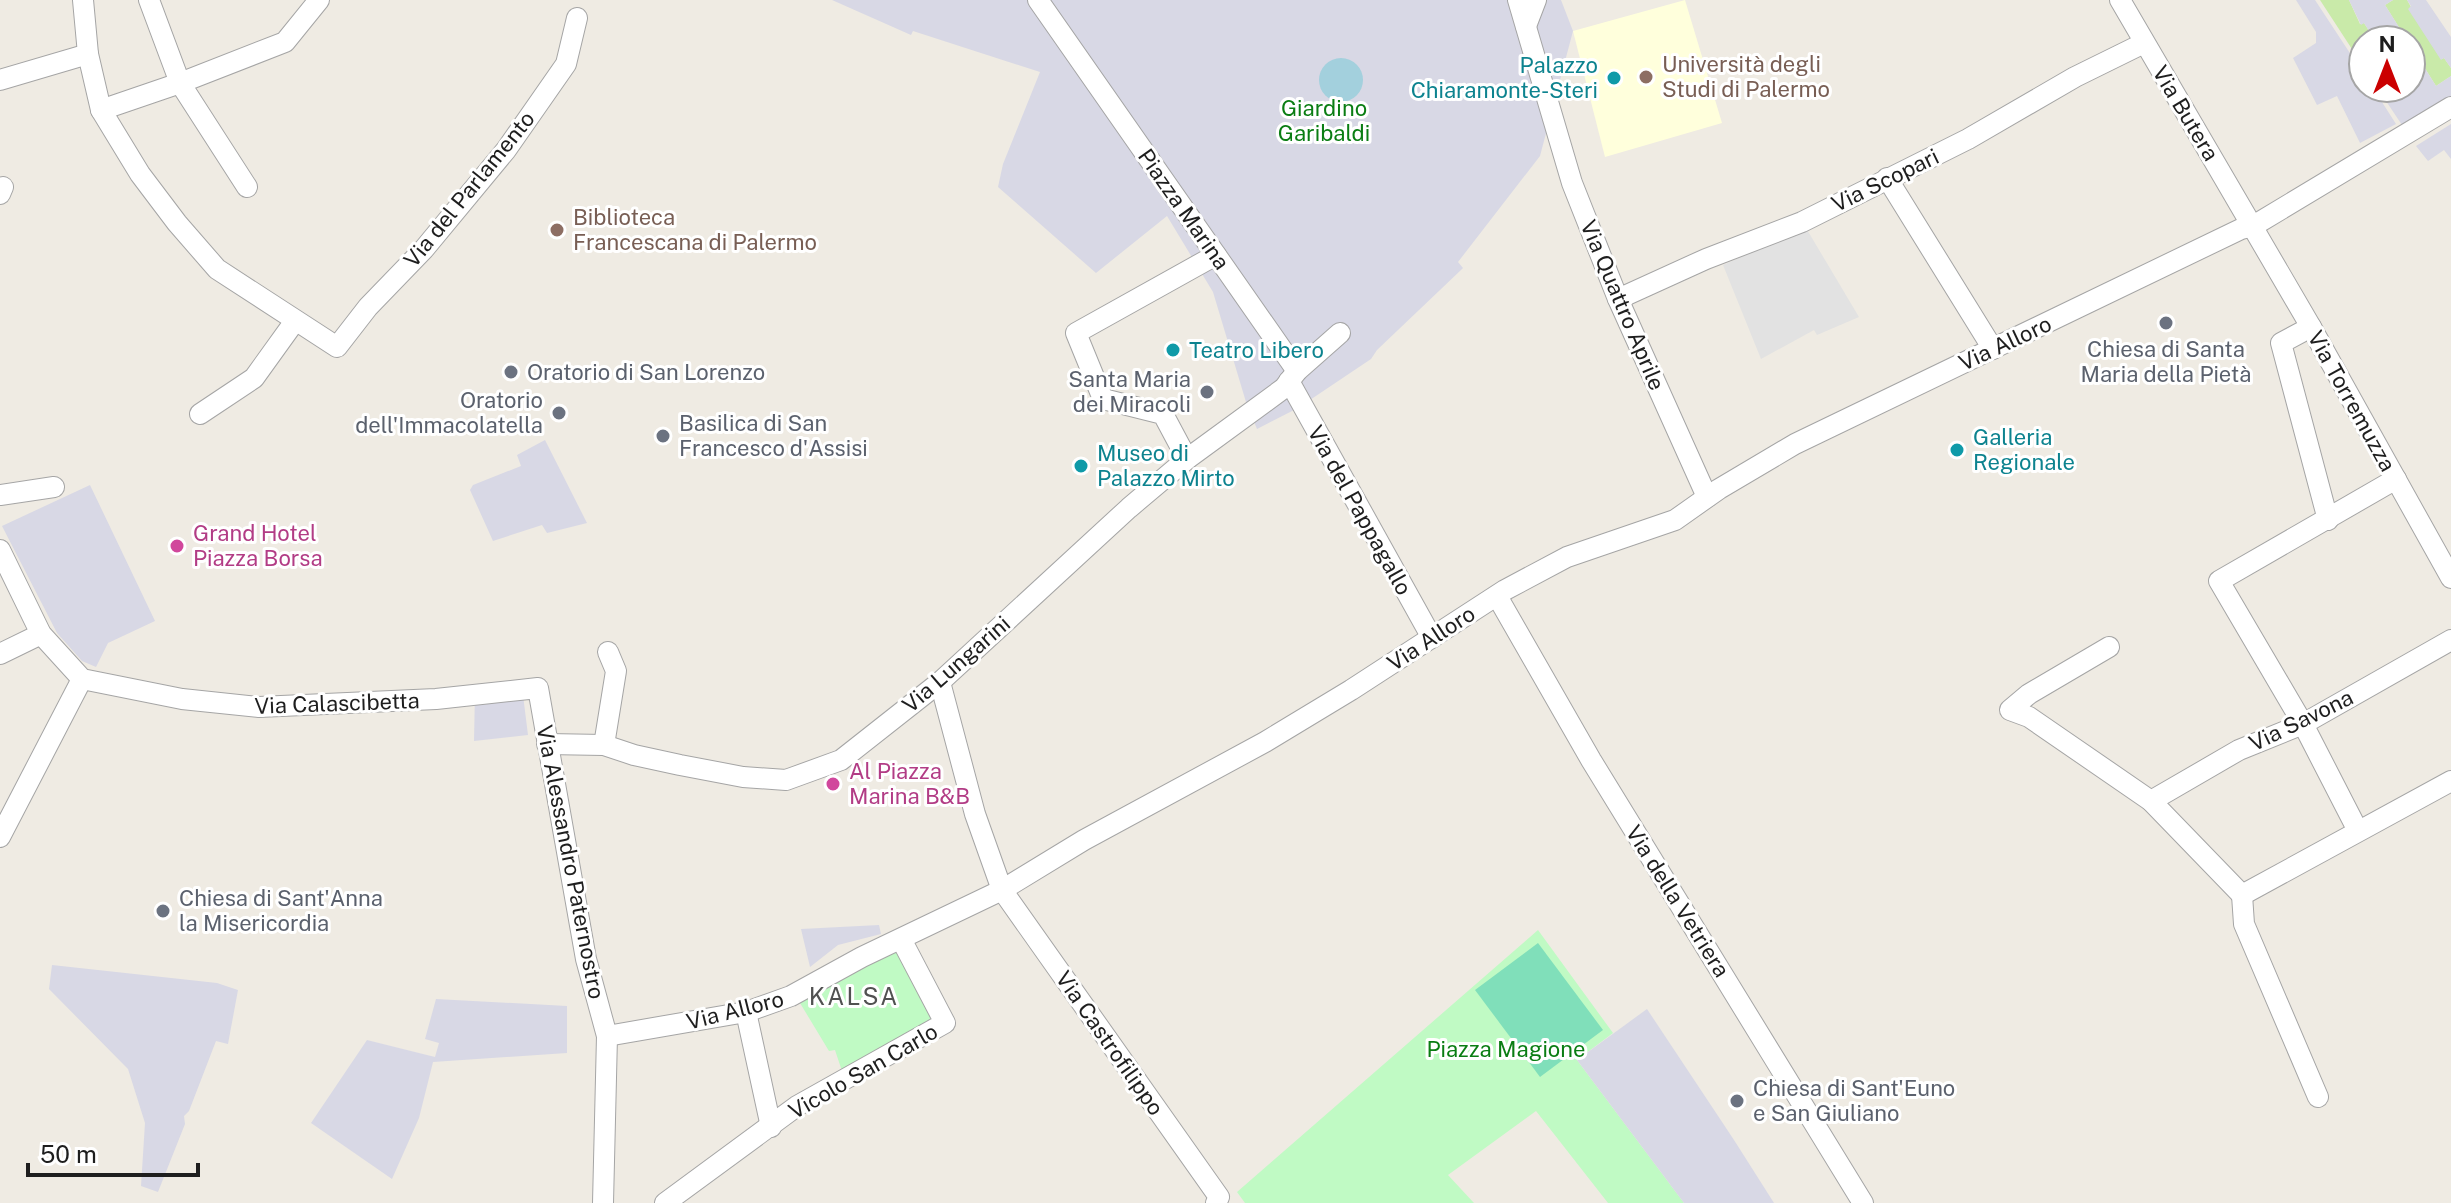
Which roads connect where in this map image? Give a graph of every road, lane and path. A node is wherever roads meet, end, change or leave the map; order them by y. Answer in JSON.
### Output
{"nodes":[{"id":1,"x":83,"y":0,"type":"edge"},
{"id":2,"x":149,"y":0,"type":"edge"},
{"id":3,"x":319,"y":0,"type":"edge"},
{"id":4,"x":1038,"y":0,"type":"edge"},
{"id":5,"x":1518,"y":0,"type":"edge"},
{"id":6,"x":1536,"y":0,"type":"edge"},
{"id":7,"x":2120,"y":0,"type":"edge"},
{"id":8,"x":577,"y":18,"type":"dead end"},
{"id":9,"x":1526,"y":26,"type":"junction"},
{"id":10,"x":2144,"y":43,"type":"junction"},
{"id":11,"x":88,"y":54,"type":"junction"},
{"id":12,"x":0,"y":80,"type":"edge"},
{"id":13,"x":180,"y":83,"type":"junction"},
{"id":14,"x":2451,"y":107,"type":"edge"},
{"id":15,"x":101,"y":110,"type":"junction"},
{"id":16,"x":1887,"y":178,"type":"junction"},
{"id":17,"x":247,"y":187,"type":"dead end"},
{"id":18,"x":2253,"y":226,"type":"junction"},
{"id":19,"x":1216,"y":255,"type":"junction"},
{"id":20,"x":1618,"y":299,"type":"junction"},
{"id":21,"x":295,"y":321,"type":"junction"},
{"id":22,"x":2311,"y":327,"type":"junction"},
{"id":23,"x":1340,"y":333,"type":"dead end"},
{"id":24,"x":1993,"y":349,"type":"junction"},
{"id":25,"x":1293,"y":376,"type":"junction"},
{"id":26,"x":200,"y":414,"type":"dead end"},
{"id":27,"x":1187,"y":459,"type":"junction"},
{"id":28,"x":2396,"y":479,"type":"junction"},
{"id":29,"x":54,"y":487,"type":"dead end"},
{"id":30,"x":0,"y":495,"type":"edge"},
{"id":31,"x":1707,"y":497,"type":"junction"},
{"id":32,"x":2328,"y":520,"type":"junction"},
{"id":33,"x":0,"y":550,"type":"edge"},
{"id":34,"x":2451,"y":578,"type":"edge"},
{"id":35,"x":1497,"y":596,"type":"junction"},
{"id":36,"x":41,"y":634,"type":"junction"},
{"id":37,"x":1432,"y":638,"type":"junction"},
{"id":38,"x":2451,"y":640,"type":"edge"},
{"id":39,"x":2109,"y":647,"type":"dead end"},
{"id":40,"x":608,"y":652,"type":"dead end"},
{"id":41,"x":0,"y":654,"type":"edge"},
{"id":42,"x":82,"y":679,"type":"junction"},
{"id":43,"x":940,"y":682,"type":"junction"},
{"id":44,"x":538,"y":688,"type":"joint"},
{"id":45,"x":2303,"y":724,"type":"junction"},
{"id":46,"x":547,"y":744,"type":"junction"},
{"id":47,"x":604,"y":745,"type":"junction"},
{"id":48,"x":2451,"y":781,"type":"edge"},
{"id":49,"x":2151,"y":801,"type":"junction"},
{"id":50,"x":2358,"y":831,"type":"junction"},
{"id":51,"x":0,"y":837,"type":"edge"},
{"id":52,"x":1002,"y":890,"type":"junction"},
{"id":53,"x":2242,"y":895,"type":"junction"},
{"id":54,"x":901,"y":939,"type":"junction"},
{"id":55,"x":746,"y":1012,"type":"junction"},
{"id":56,"x":607,"y":1036,"type":"junction"},
{"id":57,"x":2318,"y":1097,"type":"dead end"},
{"id":58,"x":771,"y":1127,"type":"junction"},
{"id":59,"x":1218,"y":1200,"type":"edge"},
{"id":60,"x":603,"y":1203,"type":"edge"},
{"id":61,"x":665,"y":1203,"type":"edge"},
{"id":62,"x":1863,"y":1203,"type":"edge"}],
"edges":[{"from":1,"to":11,"type":"street"},
{"from":2,"to":13,"type":"street"},
{"from":3,"to":13,"type":"street"},
{"from":4,"to":19,"type":"street","name":"Piazza Marina"},
{"from":5,"to":9,"type":"street"},
{"from":6,"to":9,"type":"street"},
{"from":7,"to":10,"type":"street","name":"Via Butera"},
{"from":8,"to":21,"type":"street","name":"Via del Parlamento"},
{"from":9,"to":20,"type":"street","name":"Via Quattro Aprile"},
{"from":10,"to":16,"type":"street","name":"Via Scopari"},
{"from":10,"to":18,"type":"street","name":"Via Butera"},
{"from":11,"to":12,"type":"street"},
{"from":11,"to":15,"type":"street"},
{"from":13,"to":15,"type":"street"},
{"from":13,"to":17,"type":"street"},
{"from":14,"to":18,"type":"street","name":"Via Alloro"},
{"from":15,"to":21,"type":"street"},
{"from":16,"to":20,"type":"street","name":"Via Scopari"},
{"from":16,"to":24,"type":"street"},
{"from":18,"to":22,"type":"street","name":"Via Torremuzza"},
{"from":18,"to":24,"type":"street","name":"Via Alloro"},
{"from":19,"to":25,"type":"street","name":"Piazza Marina"},
{"from":19,"to":27,"type":"street"},
{"from":20,"to":31,"type":"street","name":"Via Quattro Aprile"},
{"from":21,"to":26,"type":"street"},
{"from":22,"to":28,"type":"street","name":"Via Torremuzza"},
{"from":22,"to":32,"type":"street"},
{"from":23,"to":25,"type":"street"},
{"from":24,"to":31,"type":"street","name":"Via Alloro"},
{"from":25,"to":27,"type":"street","name":"Via Lungarini"},
{"from":25,"to":37,"type":"street","name":"Via del Pappagallo"},
{"from":27,"to":43,"type":"street","name":"Via Lungarini"},
{"from":28,"to":32,"type":"street"},
{"from":28,"to":34,"type":"street","name":"Via Torremuzza"},
{"from":29,"to":30,"type":"street"},
{"from":31,"to":35,"type":"street","name":"Via Alloro"},
{"from":32,"to":45,"type":"street"},
{"from":33,"to":36,"type":"street"},
{"from":35,"to":37,"type":"street","name":"Via Alloro"},
{"from":35,"to":62,"type":"street","name":"Via della Vetriera"},
{"from":36,"to":41,"type":"street"},
{"from":36,"to":42,"type":"street"},
{"from":37,"to":52,"type":"street","name":"Via Alloro"},
{"from":38,"to":45,"type":"street","name":"Via Savona"},
{"from":39,"to":49,"type":"street"},
{"from":40,"to":47,"type":"street"},
{"from":42,"to":44,"type":"street","name":"Via Calascibetta"},
{"from":42,"to":51,"type":"street"},
{"from":43,"to":47,"type":"street","name":"Via Lungarini"},
{"from":43,"to":52,"type":"street","name":"Via Castrofilippo"},
{"from":44,"to":46,"type":"street","name":"Via Alessandro Paternostro"},
{"from":45,"to":49,"type":"street","name":"Via Savona"},
{"from":45,"to":50,"type":"street"},
{"from":46,"to":47,"type":"street","name":"Via Lungarini"},
{"from":46,"to":56,"type":"street","name":"Via Alessandro Paternostro"},
{"from":48,"to":50,"type":"street"},
{"from":49,"to":53,"type":"street"},
{"from":50,"to":53,"type":"street"},
{"from":52,"to":54,"type":"street","name":"Via Alloro"},
{"from":52,"to":59,"type":"street","name":"Via Castrofilippo"},
{"from":53,"to":57,"type":"street"},
{"from":54,"to":55,"type":"street","name":"Via Alloro"},
{"from":54,"to":58,"type":"street","name":"Vicolo San Carlo"},
{"from":55,"to":56,"type":"street","name":"Via Alloro"},
{"from":55,"to":58,"type":"street"},
{"from":56,"to":60,"type":"street","name":"Via Alessandro Paternostro"},
{"from":58,"to":61,"type":"street","name":"Vicolo San Carlo"}]}
